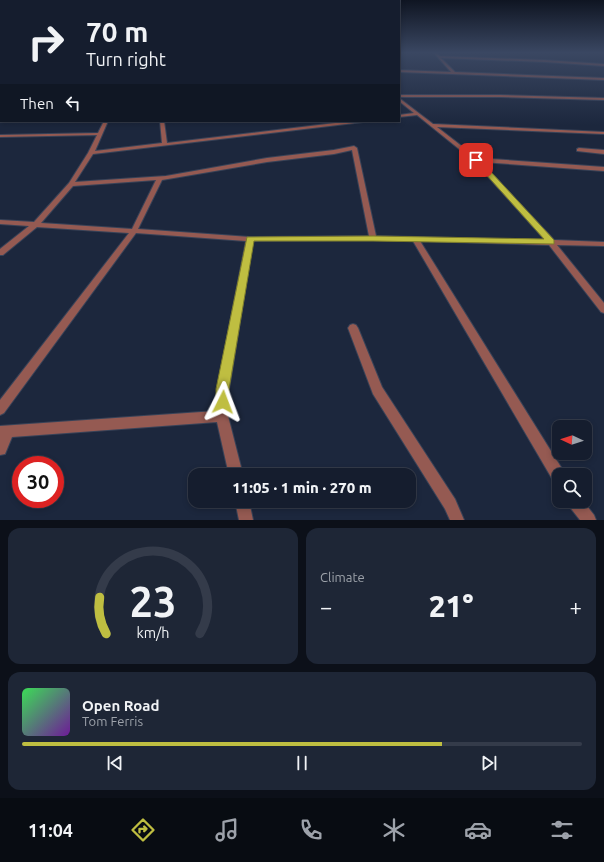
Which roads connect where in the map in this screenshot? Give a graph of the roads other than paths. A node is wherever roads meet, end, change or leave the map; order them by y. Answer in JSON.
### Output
{"nodes":[{"id":1,"x":551,"y":77,"type":"edge"},
{"id":2,"x":591,"y":79,"type":"junction"},
{"id":3,"x":604,"y":79,"type":"edge"},
{"id":4,"x":597,"y":83,"type":"dead end"},
{"id":5,"x":400,"y":96,"type":"edge"},
{"id":6,"x":597,"y":99,"type":"junction"},
{"id":7,"x":604,"y":99,"type":"edge"},
{"id":8,"x":400,"y":100,"type":"edge"},
{"id":9,"x":604,"y":104,"type":"edge"},
{"id":10,"x":418,"y":114,"type":"junction"},
{"id":11,"x":400,"y":116,"type":"edge"},
{"id":12,"x":105,"y":122,"type":"edge"},
{"id":13,"x":162,"y":122,"type":"edge"},
{"id":14,"x":354,"y":122,"type":"edge"},
{"id":15,"x":433,"y":125,"type":"junction"},
{"id":16,"x":604,"y":133,"type":"edge"},
{"id":17,"x":99,"y":134,"type":"junction"},
{"id":18,"x":0,"y":136,"type":"edge"},
{"id":19,"x":165,"y":144,"type":"junction"},
{"id":20,"x":579,"y":150,"type":"dead end"},
{"id":21,"x":91,"y":152,"type":"junction"},
{"id":22,"x":604,"y":152,"type":"edge"},
{"id":23,"x":476,"y":160,"type":"junction"},
{"id":24,"x":604,"y":169,"type":"edge"},
{"id":25,"x":160,"y":179,"type":"junction"},
{"id":26,"x":71,"y":184,"type":"junction"},
{"id":27,"x":0,"y":222,"type":"edge"},
{"id":28,"x":35,"y":225,"type":"junction"},
{"id":29,"x":134,"y":231,"type":"junction"},
{"id":30,"x":373,"y":238,"type":"junction"},
{"id":31,"x":250,"y":239,"type":"junction"},
{"id":32,"x":415,"y":239,"type":"junction"},
{"id":33,"x":551,"y":242,"type":"junction"},
{"id":34,"x":604,"y":244,"type":"edge"},
{"id":35,"x":0,"y":253,"type":"edge"},
{"id":36,"x":603,"y":308,"type":"edge"},
{"id":37,"x":353,"y":328,"type":"dead end"},
{"id":38,"x":0,"y":409,"type":"edge"},
{"id":39,"x":222,"y":416,"type":"junction"},
{"id":40,"x":4,"y":431,"type":"edge"},
{"id":41,"x":0,"y":449,"type":"edge"},
{"id":42,"x":234,"y":468,"type":"edge"},
{"id":43,"x":554,"y":468,"type":"edge"},
{"id":44,"x":243,"y":508,"type":"edge"},
{"id":45,"x":580,"y":508,"type":"edge"},
{"id":46,"x":246,"y":520,"type":"edge"},
{"id":47,"x":457,"y":520,"type":"edge"},
{"id":48,"x":589,"y":520,"type":"edge"}],
"edges":[{"from":1,"to":2,"type":"street"},
{"from":2,"to":3,"type":"street"},
{"from":2,"to":4,"type":"street"},
{"from":5,"to":6,"type":"street"},
{"from":6,"to":7,"type":"street"},
{"from":6,"to":9,"type":"street"},
{"from":8,"to":10,"type":"street"},
{"from":10,"to":11,"type":"street"},
{"from":10,"to":15,"type":"street"},
{"from":12,"to":17,"type":"street"},
{"from":13,"to":19,"type":"street"},
{"from":14,"to":19,"type":"street"},
{"from":15,"to":16,"type":"street"},
{"from":15,"to":23,"type":"street"},
{"from":17,"to":18,"type":"street"},
{"from":17,"to":21,"type":"street"},
{"from":19,"to":21,"type":"street"},
{"from":20,"to":22,"type":"street"},
{"from":21,"to":26,"type":"street"},
{"from":23,"to":24,"type":"street"},
{"from":23,"to":33,"type":"street"},
{"from":25,"to":26,"type":"street"},
{"from":25,"to":29,"type":"street"},
{"from":25,"to":30,"type":"street"},
{"from":26,"to":28,"type":"street"},
{"from":27,"to":28,"type":"street"},
{"from":28,"to":29,"type":"street"},
{"from":28,"to":35,"type":"street"},
{"from":29,"to":31,"type":"street"},
{"from":29,"to":38,"type":"street"},
{"from":30,"to":31,"type":"street"},
{"from":30,"to":32,"type":"street"},
{"from":31,"to":39,"type":"street"},
{"from":32,"to":33,"type":"street"},
{"from":32,"to":43,"type":"street"},
{"from":33,"to":34,"type":"street"},
{"from":33,"to":36,"type":"street"},
{"from":37,"to":47,"type":"street"},
{"from":39,"to":40,"type":"street"},
{"from":39,"to":42,"type":"street"},
{"from":40,"to":41,"type":"street"},
{"from":44,"to":46,"type":"street"},
{"from":45,"to":48,"type":"street"}]}
